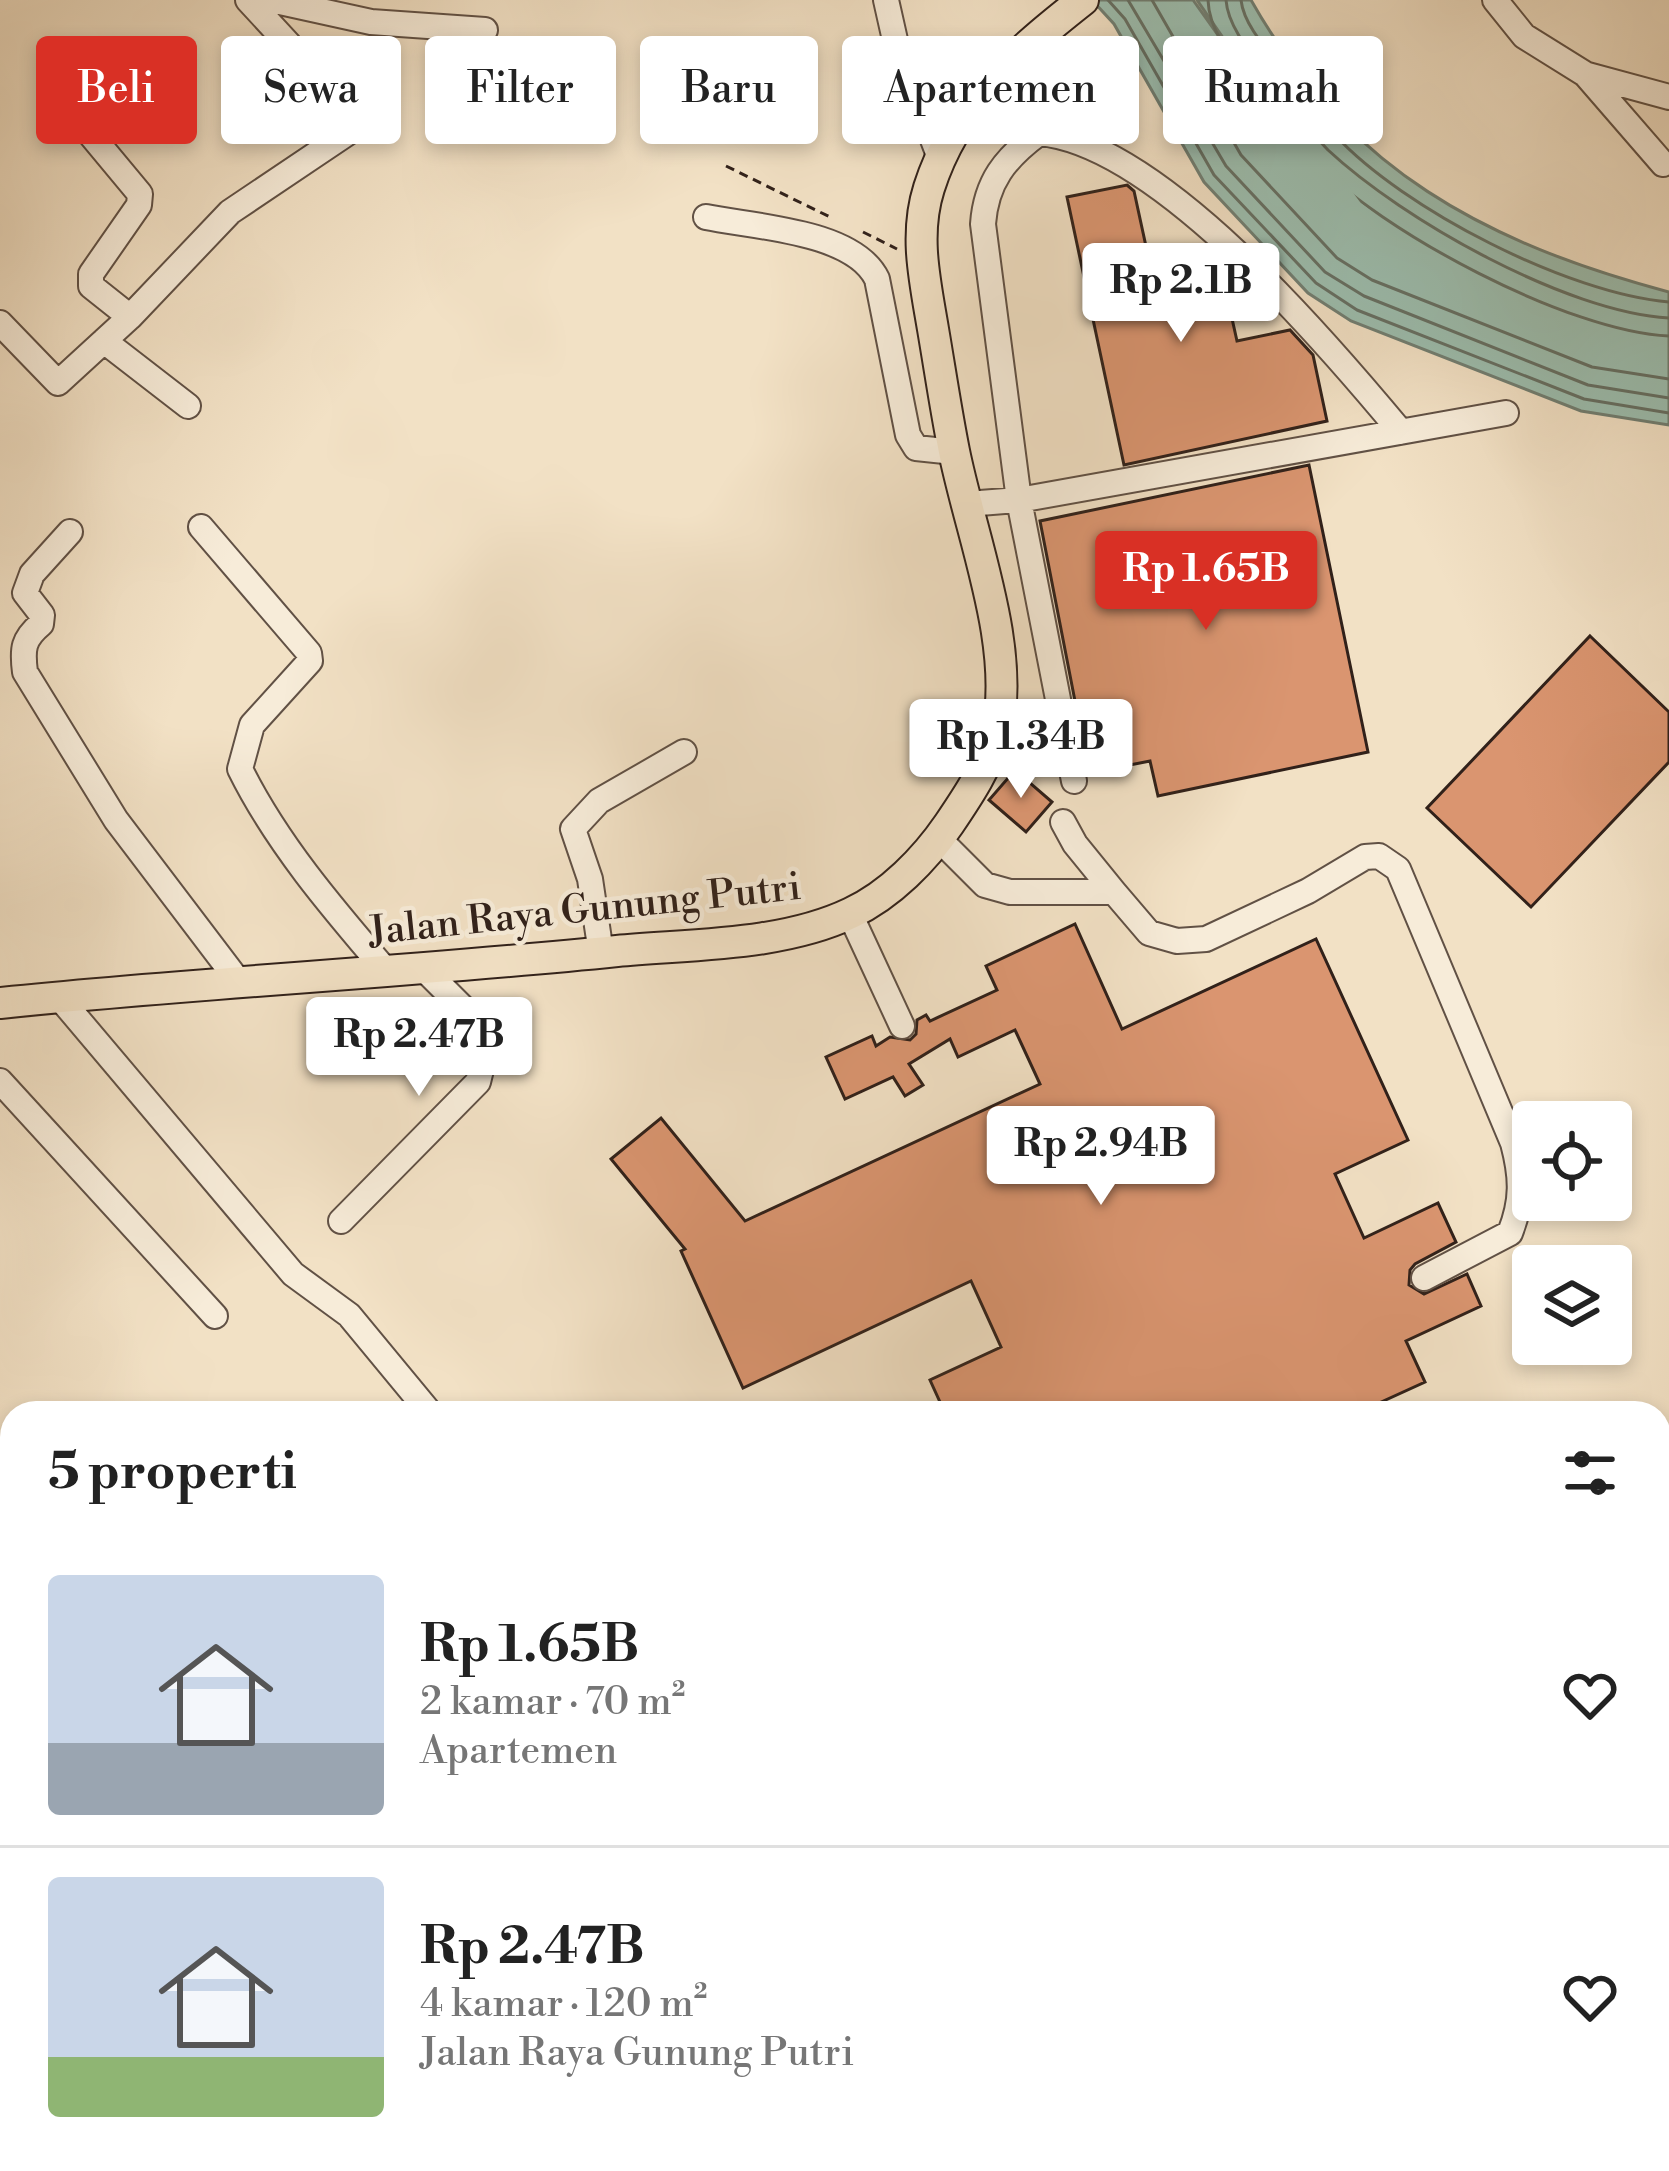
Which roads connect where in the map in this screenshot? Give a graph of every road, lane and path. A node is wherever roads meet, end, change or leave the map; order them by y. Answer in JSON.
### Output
{"nodes":[{"id":1,"x":248,"y":0,"type":"edge"},
{"id":2,"x":271,"y":0,"type":"edge"},
{"id":3,"x":886,"y":0,"type":"edge"},
{"id":4,"x":1083,"y":0,"type":"edge"},
{"id":5,"x":1495,"y":0,"type":"edge"},
{"id":6,"x":485,"y":30,"type":"dead end"},
{"id":7,"x":1585,"y":74,"type":"junction"},
{"id":8,"x":1669,"y":97,"type":"edge"},
{"id":9,"x":98,"y":144,"type":"edge"},
{"id":10,"x":940,"y":158,"type":"junction"},
{"id":11,"x":1663,"y":164,"type":"dead end"},
{"id":12,"x":726,"y":166,"type":"dead end"},
{"id":13,"x":706,"y":218,"type":"dead end"},
{"id":14,"x":843,"y":223,"type":"dead end"},
{"id":15,"x":862,"y":232,"type":"dead end"},
{"id":16,"x":921,"y":261,"type":"junction"},
{"id":17,"x":130,"y":317,"type":"junction"},
{"id":18,"x":0,"y":323,"type":"edge"},
{"id":19,"x":104,"y":340,"type":"junction"},
{"id":20,"x":188,"y":406,"type":"dead end"},
{"id":21,"x":1506,"y":413,"type":"dead end"},
{"id":22,"x":1401,"y":432,"type":"junction"},
{"id":23,"x":954,"y":452,"type":"junction"},
{"id":24,"x":1018,"y":500,"type":"junction"},
{"id":25,"x":967,"y":504,"type":"junction"},
{"id":26,"x":201,"y":527,"type":"dead end"},
{"id":27,"x":70,"y":532,"type":"dead end"},
{"id":28,"x":684,"y":752,"type":"dead end"},
{"id":29,"x":1074,"y":781,"type":"dead end"},
{"id":30,"x":1064,"y":822,"type":"dead end"},
{"id":31,"x":939,"y":838,"type":"junction"},
{"id":32,"x":1114,"y":892,"type":"junction"},
{"id":33,"x":850,"y":914,"type":"junction"},
{"id":34,"x":601,"y":953,"type":"junction"},
{"id":35,"x":426,"y":971,"type":"junction"},
{"id":36,"x":388,"y":973,"type":"junction"},
{"id":37,"x":239,"y":982,"type":"junction"},
{"id":38,"x":59,"y":997,"type":"junction"},
{"id":39,"x":0,"y":1003,"type":"edge"},
{"id":40,"x":902,"y":1026,"type":"dead end"},
{"id":41,"x":0,"y":1081,"type":"edge"},
{"id":42,"x":341,"y":1221,"type":"dead end"},
{"id":43,"x":1424,"y":1278,"type":"dead end"},
{"id":44,"x":215,"y":1316,"type":"dead end"},
{"id":45,"x":420,"y":1401,"type":"edge"}],
"edges":[{"from":1,"to":17,"type":"street"},
{"from":2,"to":6,"type":"street"},
{"from":3,"to":10,"type":"street"},
{"from":4,"to":10,"type":"main road","name":"Jalan Raya Gunung Putri"},
{"from":5,"to":7,"type":"street"},
{"from":7,"to":8,"type":"street"},
{"from":7,"to":11,"type":"street"},
{"from":9,"to":17,"type":"street"},
{"from":10,"to":16,"type":"main road","name":"Jalan Raya Gunung Putri"},
{"from":12,"to":14,"type":"path"},
{"from":13,"to":23,"type":"street"},
{"from":15,"to":16,"type":"path"},
{"from":16,"to":23,"type":"main road","name":"Jalan Raya Gunung Putri"},
{"from":17,"to":19,"type":"street"},
{"from":18,"to":19,"type":"street"},
{"from":19,"to":20,"type":"street"},
{"from":21,"to":22,"type":"street"},
{"from":22,"to":24,"type":"street"},
{"from":22,"to":24,"type":"street"},
{"from":23,"to":25,"type":"main road","name":"Jalan Raya Gunung Putri"},
{"from":24,"to":25,"type":"street"},
{"from":24,"to":29,"type":"street"},
{"from":25,"to":31,"type":"main road","name":"Jalan Raya Gunung Putri"},
{"from":26,"to":36,"type":"street"},
{"from":27,"to":37,"type":"street"},
{"from":28,"to":34,"type":"street"},
{"from":30,"to":32,"type":"street"},
{"from":31,"to":32,"type":"street"},
{"from":31,"to":33,"type":"main road","name":"Jalan Raya Gunung Putri"},
{"from":32,"to":43,"type":"street"},
{"from":33,"to":34,"type":"main road","name":"Jalan Raya Gunung Putri"},
{"from":33,"to":40,"type":"street"},
{"from":34,"to":35,"type":"main road","name":"Jalan Raya Gunung Putri"},
{"from":35,"to":36,"type":"main road","name":"Jalan Raya Gunung Putri"},
{"from":35,"to":42,"type":"street"},
{"from":36,"to":37,"type":"main road","name":"Jalan Raya Gunung Putri"},
{"from":37,"to":38,"type":"main road","name":"Jalan Raya Gunung Putri"},
{"from":38,"to":39,"type":"main road","name":"Jalan Raya Gunung Putri"},
{"from":38,"to":45,"type":"street"},
{"from":41,"to":44,"type":"street"}]}
